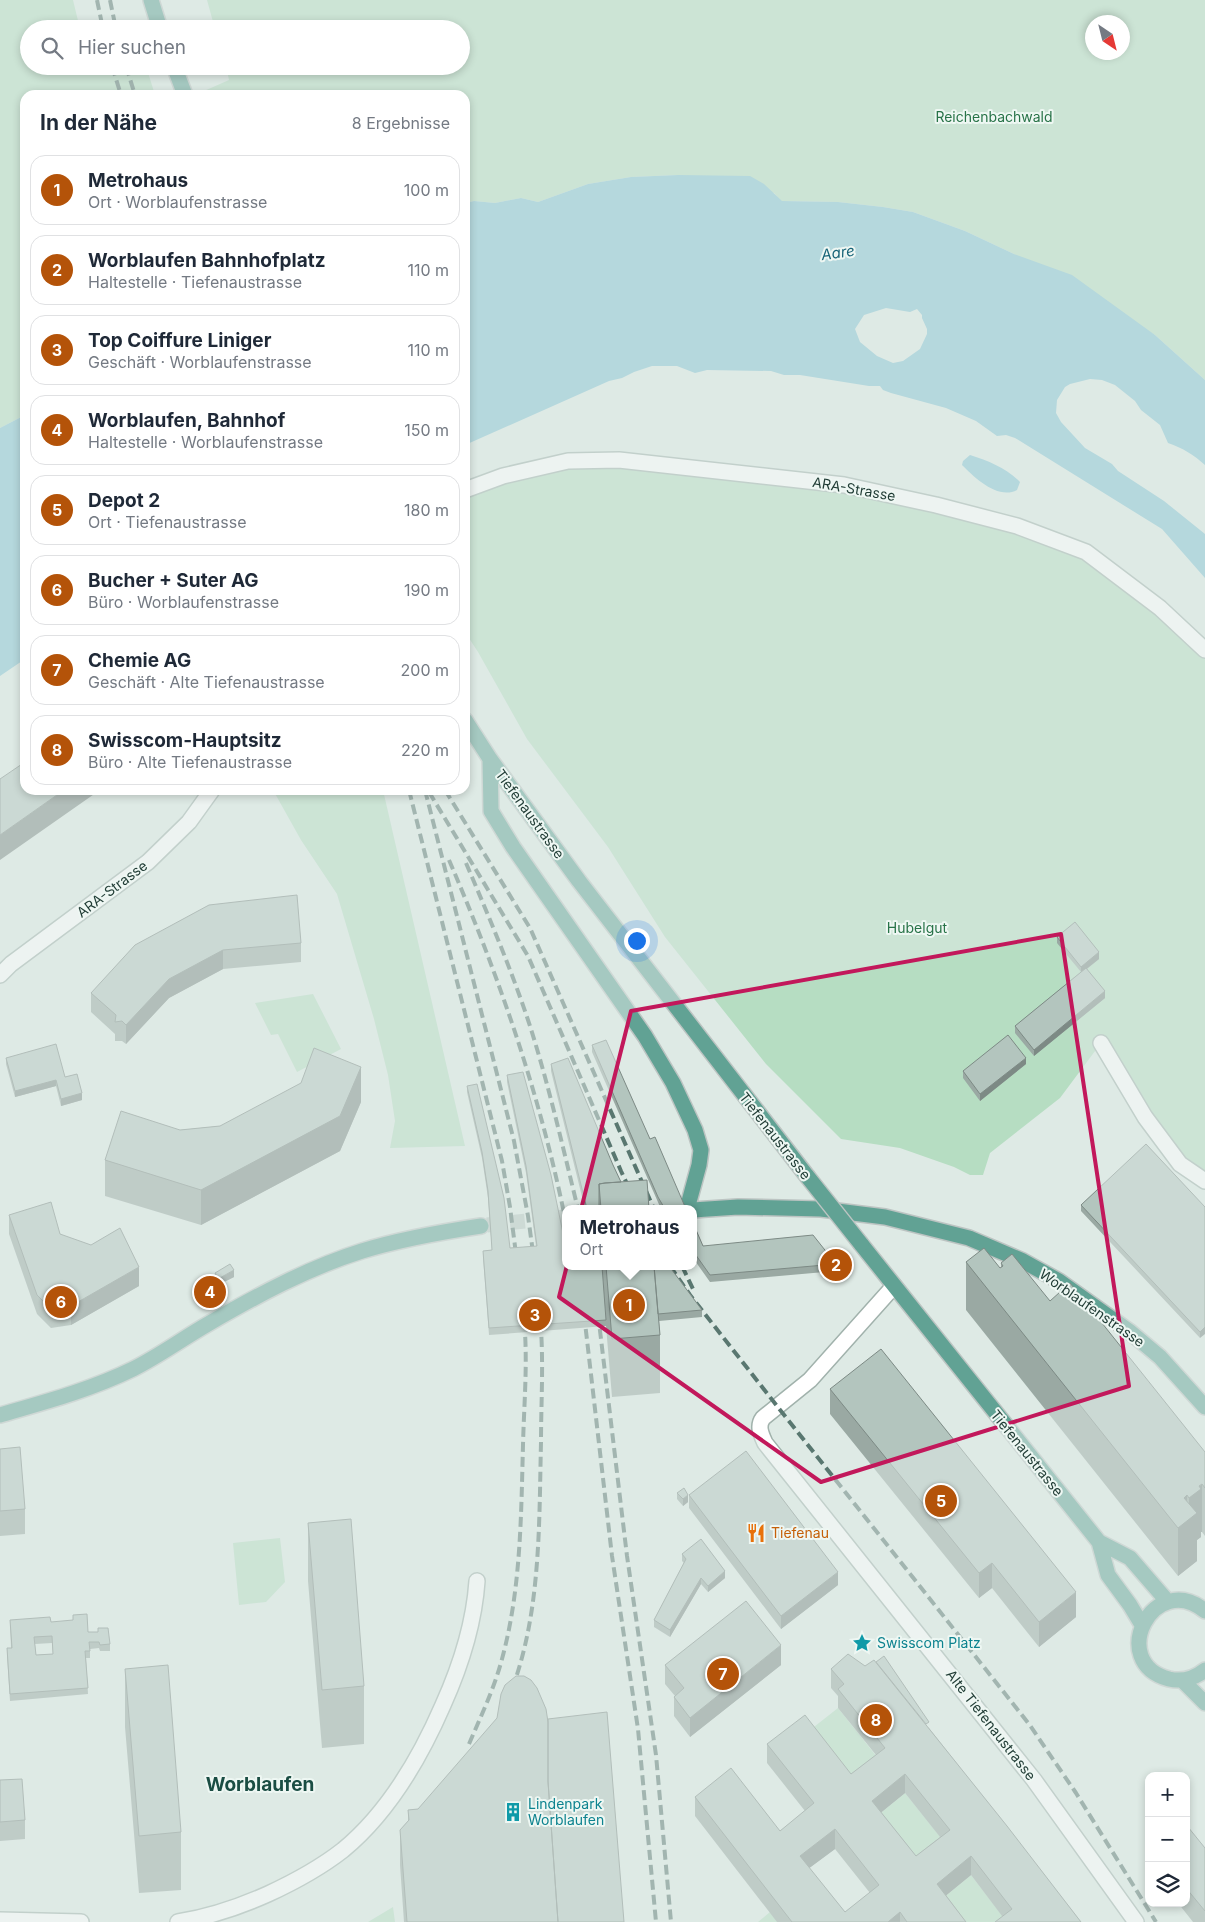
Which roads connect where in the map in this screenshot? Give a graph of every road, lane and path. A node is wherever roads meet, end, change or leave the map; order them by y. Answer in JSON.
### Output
{"nodes":[{"id":1,"x":151,"y":0,"type":"edge"},
{"id":2,"x":157,"y":20,"type":"edge"},
{"id":3,"x":177,"y":75,"type":"edge"},
{"id":4,"x":183,"y":90,"type":"edge"},
{"id":5,"x":470,"y":488,"type":"edge"},
{"id":6,"x":1205,"y":650,"type":"edge"},
{"id":7,"x":470,"y":728,"type":"edge"},
{"id":8,"x":490,"y":759,"type":"junction"},
{"id":9,"x":208,"y":795,"type":"edge"},
{"id":10,"x":0,"y":975,"type":"edge"},
{"id":11,"x":1101,"y":1043,"type":"dead end"},
{"id":12,"x":1205,"y":1181,"type":"edge"},
{"id":13,"x":688,"y":1205,"type":"edge"},
{"id":14,"x":697,"y":1210,"type":"edge"},
{"id":15,"x":481,"y":1226,"type":"tunnel mouth"},
{"id":16,"x":894,"y":1286,"type":"junction"},
{"id":17,"x":1205,"y":1408,"type":"edge"},
{"id":18,"x":0,"y":1415,"type":"edge"},
{"id":19,"x":1099,"y":1542,"type":"junction"},
{"id":20,"x":477,"y":1581,"type":"dead end"},
{"id":21,"x":1168,"y":1602,"type":"junction"},
{"id":22,"x":1201,"y":1605,"type":"edge"},
{"id":23,"x":1142,"y":1625,"type":"junction"},
{"id":24,"x":1205,"y":1670,"type":"edge"},
{"id":25,"x":1182,"y":1680,"type":"junction"},
{"id":26,"x":1205,"y":1703,"type":"edge"},
{"id":27,"x":0,"y":1920,"type":"edge"},
{"id":28,"x":81,"y":1922,"type":"edge"},
{"id":29,"x":178,"y":1922,"type":"edge"},
{"id":30,"x":1136,"y":1922,"type":"edge"}],
"edges":[{"from":1,"to":2,"type":"main road"},
{"from":3,"to":4,"type":"main road"},
{"from":5,"to":6,"type":"street","name":"ARA-Strasse"},
{"from":7,"to":8,"type":"main road","name":"Tiefenaustrasse"},
{"from":8,"to":13,"type":"main road"},
{"from":8,"to":16,"type":"main road","name":"Tiefenaustrasse","bridge":true},
{"from":9,"to":10,"type":"street","name":"ARA-Strasse"},
{"from":11,"to":12,"type":"street"},
{"from":14,"to":17,"type":"main road","name":"Worblaufenstrasse"},
{"from":15,"to":18,"type":"main road"},
{"from":16,"to":19,"type":"main road","name":"Tiefenaustrasse"},
{"from":16,"to":30,"type":"street","name":"Alte Tiefenaustrasse"},
{"from":19,"to":21,"type":"main road","name":"Tiefenaustrasse"},
{"from":19,"to":23,"type":"main road","name":"Tiefenaustrasse"},
{"from":20,"to":29,"type":"street"},
{"from":21,"to":22,"type":"main road"},
{"from":21,"to":23,"type":"main road"},
{"from":23,"to":25,"type":"main road"},
{"from":24,"to":25,"type":"main road"},
{"from":25,"to":26,"type":"main road"},
{"from":27,"to":28,"type":"street"}]}
